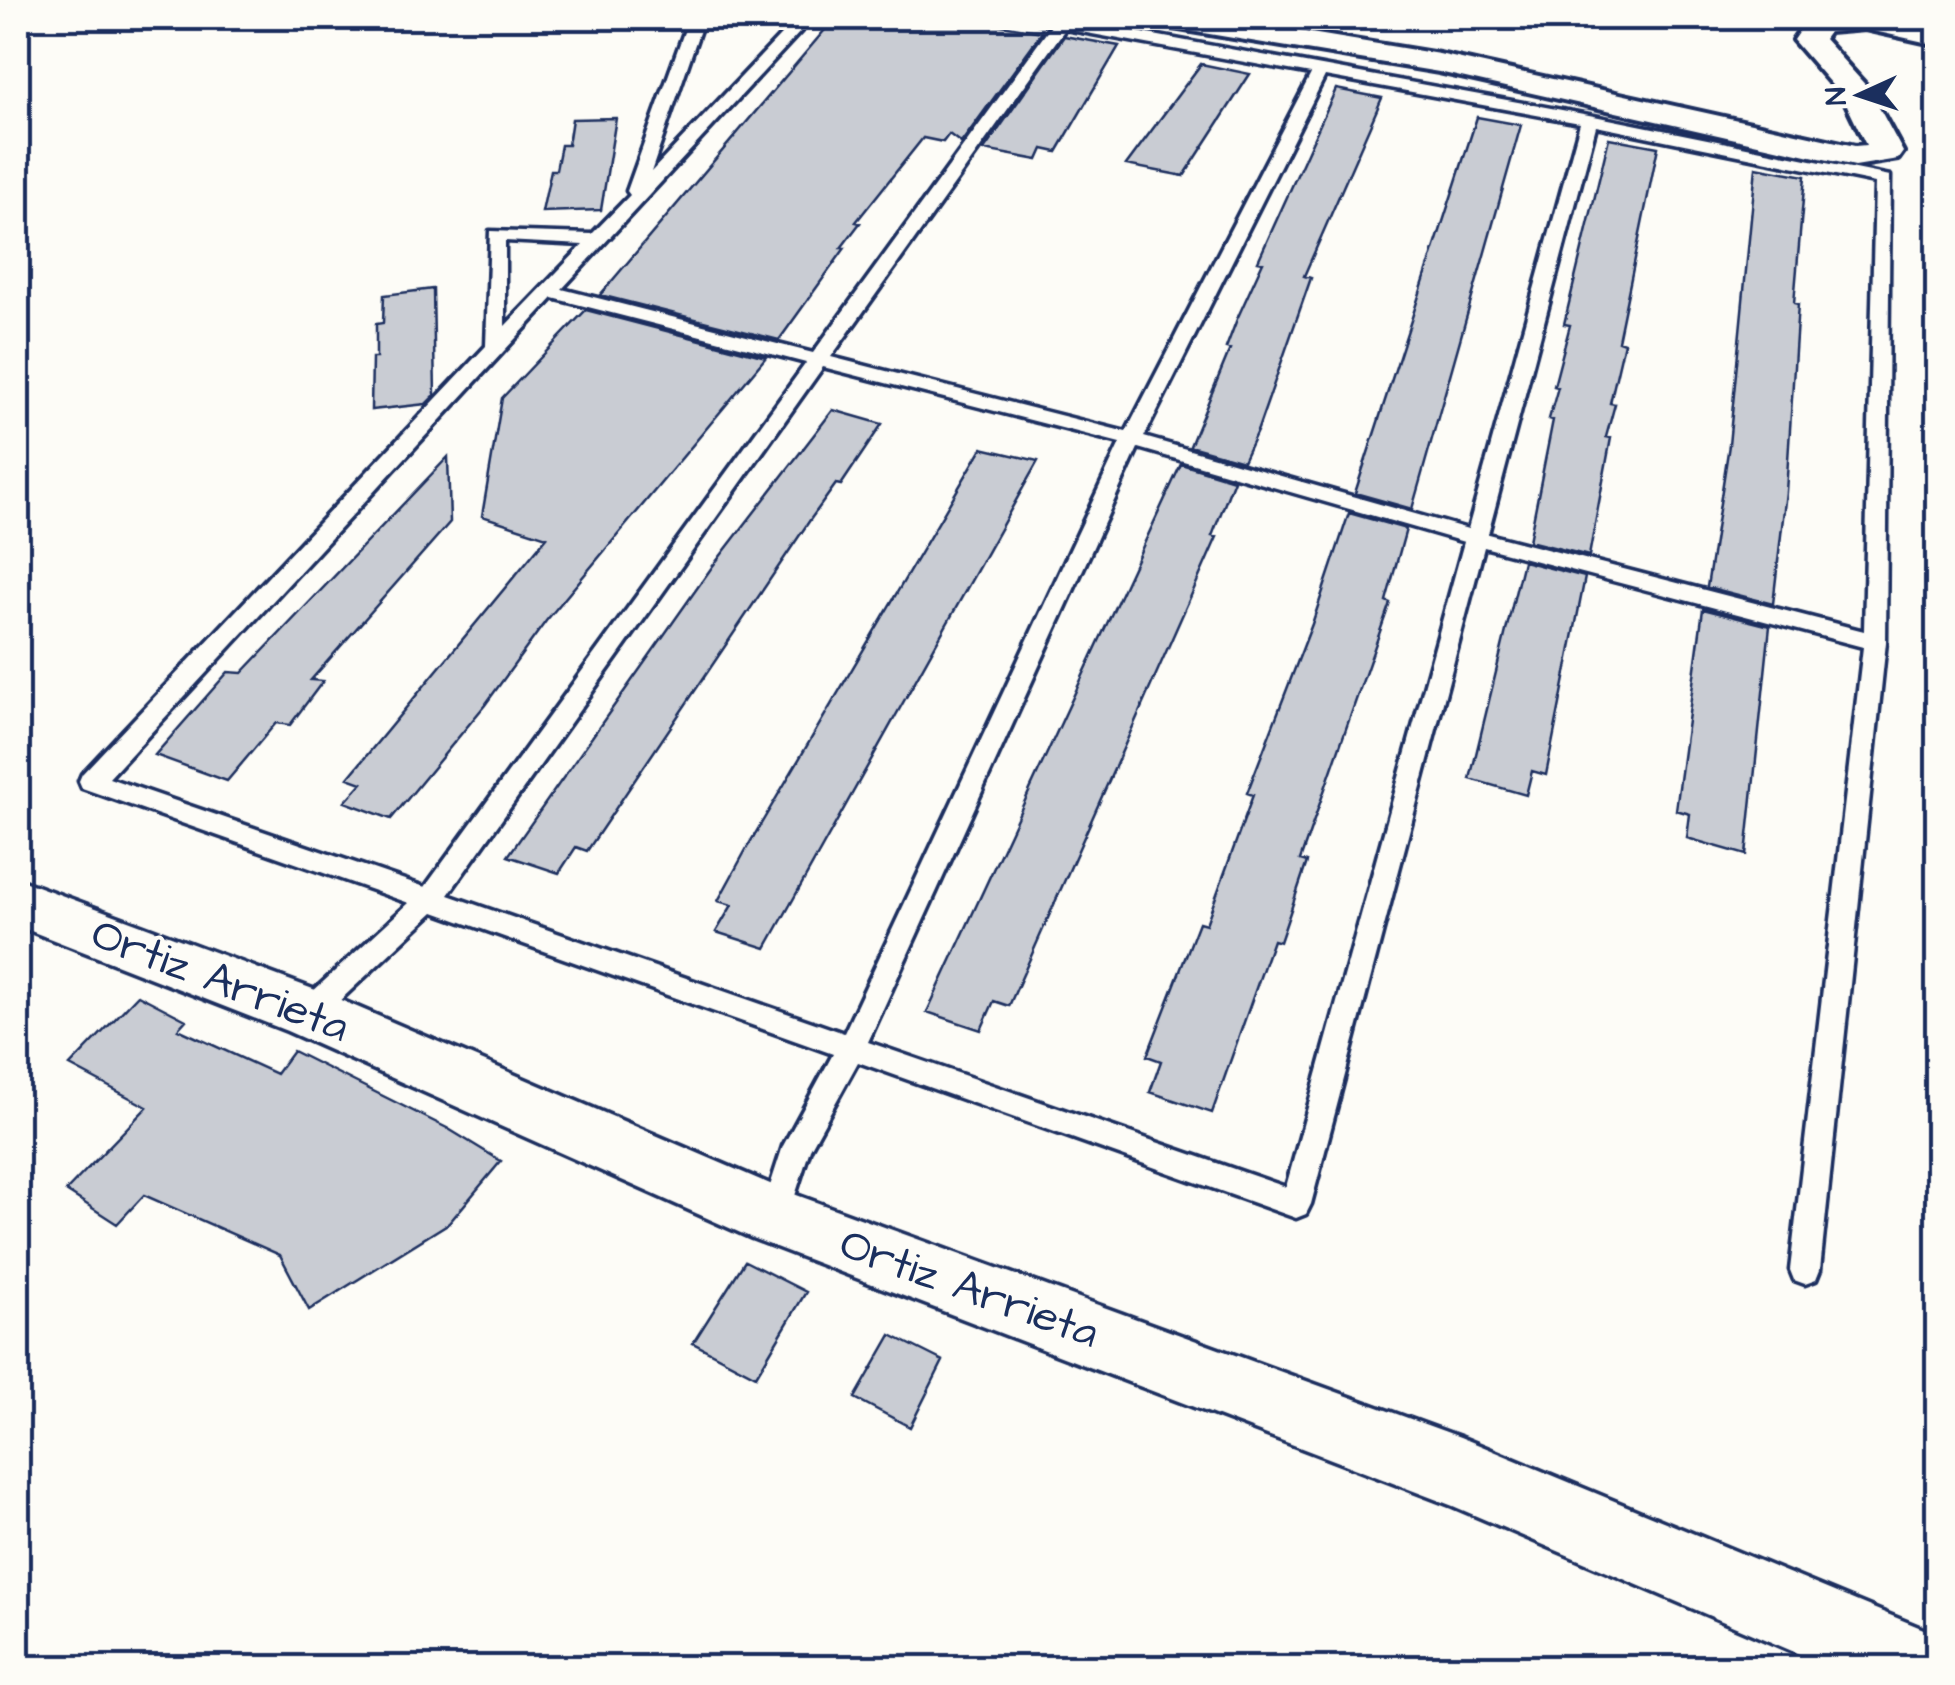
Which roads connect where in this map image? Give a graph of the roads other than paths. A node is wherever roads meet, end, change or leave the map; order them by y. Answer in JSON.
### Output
{"nodes":[{"id":1,"x":696,"y":18,"type":"edge"},
{"id":2,"x":804,"y":18,"type":"edge"},
{"id":3,"x":1030,"y":18,"type":"edge"},
{"id":4,"x":1167,"y":18,"type":"edge"},
{"id":5,"x":1061,"y":23,"type":"junction"},
{"id":6,"x":1938,"y":36,"type":"edge"},
{"id":7,"x":1320,"y":71,"type":"junction"},
{"id":8,"x":1589,"y":120,"type":"junction"},
{"id":9,"x":633,"y":201,"type":"junction"},
{"id":10,"x":598,"y":240,"type":"junction"},
{"id":11,"x":550,"y":292,"type":"junction"},
{"id":12,"x":496,"y":348,"type":"junction"},
{"id":13,"x":821,"y":360,"type":"junction"},
{"id":14,"x":1132,"y":440,"type":"junction"},
{"id":15,"x":1476,"y":538,"type":"junction"},
{"id":16,"x":1874,"y":642,"type":"junction"},
{"id":17,"x":430,"y":900,"type":"junction"},
{"id":18,"x":18,"y":902,"type":"edge"},
{"id":19,"x":308,"y":1013,"type":"junction"},
{"id":20,"x":851,"y":1048,"type":"junction"},
{"id":21,"x":775,"y":1218,"type":"junction"},
{"id":22,"x":1804,"y":1270,"type":"dead end"},
{"id":23,"x":1924,"y":1668,"type":"edge"}],
"edges":[{"from":1,"to":9,"type":"lane"},
{"from":2,"to":9,"type":"lane"},
{"from":3,"to":5,"type":"lane"},
{"from":4,"to":6,"type":"street"},
{"from":5,"to":7,"type":"lane"},
{"from":5,"to":13,"type":"lane"},
{"from":7,"to":8,"type":"lane"},
{"from":7,"to":14,"type":"lane"},
{"from":8,"to":15,"type":"lane"},
{"from":8,"to":16,"type":"lane"},
{"from":9,"to":10,"type":"lane"},
{"from":10,"to":11,"type":"lane"},
{"from":10,"to":12,"type":"lane"},
{"from":11,"to":12,"type":"lane"},
{"from":11,"to":13,"type":"lane"},
{"from":12,"to":17,"type":"lane"},
{"from":13,"to":14,"type":"lane"},
{"from":13,"to":17,"type":"lane"},
{"from":14,"to":15,"type":"lane"},
{"from":14,"to":20,"type":"lane"},
{"from":15,"to":16,"type":"lane"},
{"from":15,"to":20,"type":"lane"},
{"from":16,"to":22,"type":"lane"},
{"from":17,"to":19,"type":"lane"},
{"from":17,"to":20,"type":"lane"},
{"from":18,"to":19,"type":"street","name":"Ortiz Arrieta"},
{"from":19,"to":21,"type":"street","name":"Ortiz Arrieta"},
{"from":20,"to":21,"type":"lane"},
{"from":21,"to":23,"type":"street","name":"Ortiz Arrieta"}]}
